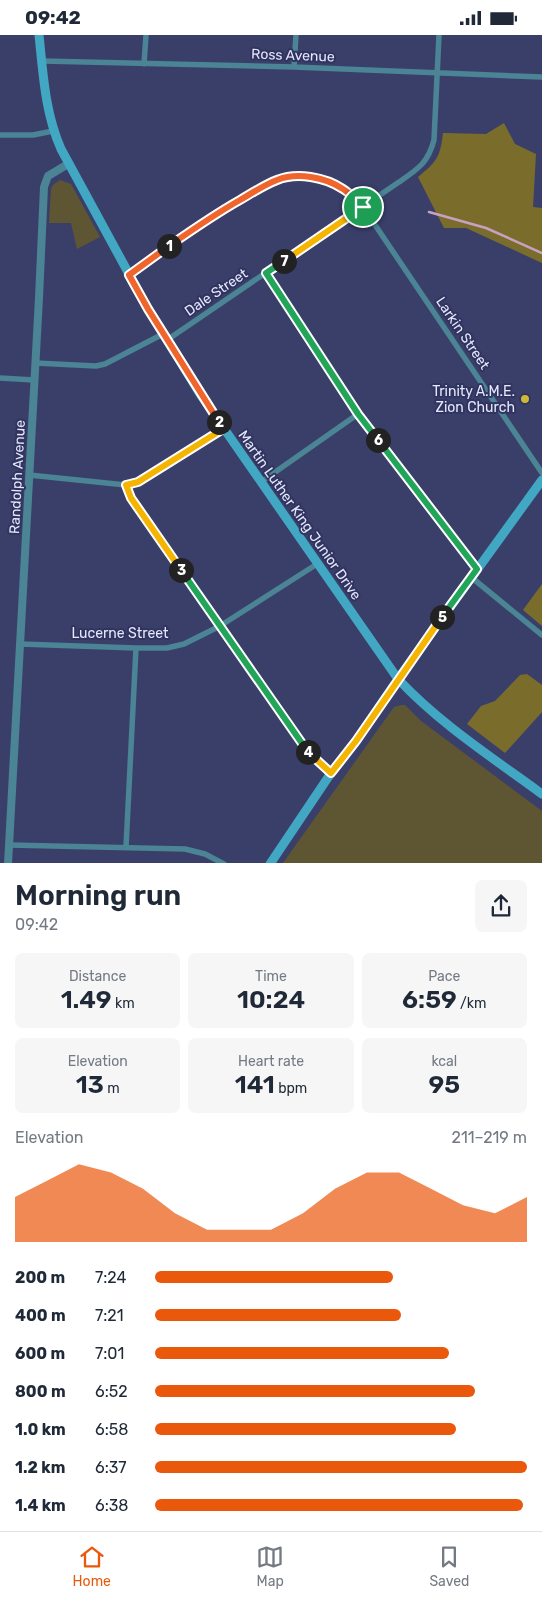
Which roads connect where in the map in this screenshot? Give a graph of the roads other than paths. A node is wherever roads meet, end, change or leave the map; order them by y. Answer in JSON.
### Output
{"nodes":[{"id":1,"x":40,"y":35,"type":"edge"},
{"id":2,"x":146,"y":35,"type":"edge"},
{"id":3,"x":296,"y":35,"type":"edge"},
{"id":4,"x":439,"y":35,"type":"edge"},
{"id":5,"x":42,"y":61,"type":"junction"},
{"id":6,"x":144,"y":64,"type":"junction"},
{"id":7,"x":294,"y":67,"type":"junction"},
{"id":8,"x":437,"y":73,"type":"junction"},
{"id":9,"x":542,"y":77,"type":"edge"},
{"id":10,"x":53,"y":131,"type":"junction"},
{"id":11,"x":0,"y":135,"type":"edge"},
{"id":12,"x":68,"y":164,"type":"junction"},
{"id":13,"x":363,"y":207,"type":"junction"},
{"id":14,"x":266,"y":273,"type":"junction"},
{"id":15,"x":129,"y":275,"type":"junction"},
{"id":16,"x":165,"y":337,"type":"junction"},
{"id":17,"x":36,"y":363,"type":"junction"},
{"id":18,"x":0,"y":378,"type":"edge"},
{"id":19,"x":34,"y":380,"type":"junction"},
{"id":20,"x":358,"y":414,"type":"junction"},
{"id":21,"x":223,"y":429,"type":"junction"},
{"id":22,"x":542,"y":473,"type":"edge"},
{"id":23,"x":30,"y":475,"type":"junction"},
{"id":24,"x":542,"y":479,"type":"edge"},
{"id":25,"x":260,"y":482,"type":"junction"},
{"id":26,"x":126,"y":485,"type":"junction"},
{"id":27,"x":317,"y":564,"type":"junction"},
{"id":28,"x":477,"y":569,"type":"junction"},
{"id":29,"x":471,"y":577,"type":"junction"},
{"id":30,"x":220,"y":626,"type":"junction"},
{"id":31,"x":542,"y":635,"type":"edge"},
{"id":32,"x":20,"y":644,"type":"junction"},
{"id":33,"x":136,"y":648,"type":"junction"},
{"id":34,"x":398,"y":679,"type":"junction"},
{"id":35,"x":331,"y":773,"type":"junction"},
{"id":36,"x":542,"y":794,"type":"edge"},
{"id":37,"x":9,"y":845,"type":"junction"},
{"id":38,"x":126,"y":847,"type":"junction"},
{"id":39,"x":8,"y":863,"type":"edge"},
{"id":40,"x":224,"y":863,"type":"edge"},
{"id":41,"x":270,"y":863,"type":"edge"}],
"edges":[{"from":1,"to":5,"type":"main road","name":"Martin Luther King Junior Drive"},
{"from":2,"to":6,"type":"street"},
{"from":3,"to":7,"type":"street"},
{"from":4,"to":8,"type":"street","name":"Dale Street"},
{"from":5,"to":6,"type":"street","name":"Ross Avenue"},
{"from":5,"to":10,"type":"main road","name":"Martin Luther King Junior Drive"},
{"from":6,"to":7,"type":"street","name":"Ross Avenue"},
{"from":7,"to":8,"type":"street","name":"Ross Avenue"},
{"from":8,"to":9,"type":"street","name":"Ross Avenue"},
{"from":8,"to":13,"type":"street","name":"Dale Street"},
{"from":10,"to":11,"type":"street"},
{"from":10,"to":12,"type":"main road","name":"Martin Luther King Junior Drive"},
{"from":12,"to":15,"type":"main road","name":"Martin Luther King Junior Drive"},
{"from":12,"to":17,"type":"street","name":"Randolph Avenue"},
{"from":13,"to":14,"type":"street","name":"Dale Street"},
{"from":13,"to":15,"type":"street","name":"Larkin Street"},
{"from":13,"to":22,"type":"street","name":"Larkin Street"},
{"from":14,"to":16,"type":"street","name":"Dale Street"},
{"from":14,"to":20,"type":"street"},
{"from":15,"to":16,"type":"main road","name":"Martin Luther King Junior Drive"},
{"from":16,"to":17,"type":"street","name":"Dale Street"},
{"from":16,"to":21,"type":"main road","name":"Martin Luther King Junior Drive"},
{"from":17,"to":19,"type":"street","name":"Randolph Avenue"},
{"from":18,"to":19,"type":"street"},
{"from":19,"to":23,"type":"street","name":"Randolph Avenue"},
{"from":20,"to":25,"type":"street"},
{"from":20,"to":28,"type":"street"},
{"from":21,"to":25,"type":"main road","name":"Martin Luther King Junior Drive"},
{"from":21,"to":26,"type":"street"},
{"from":23,"to":26,"type":"street"},
{"from":23,"to":32,"type":"street","name":"Randolph Avenue"},
{"from":24,"to":28,"type":"main road"},
{"from":25,"to":27,"type":"main road","name":"Martin Luther King Junior Drive"},
{"from":26,"to":30,"type":"street"},
{"from":27,"to":30,"type":"street","name":"Lucerne Street"},
{"from":27,"to":34,"type":"main road","name":"Martin Luther King Junior Drive"},
{"from":28,"to":29,"type":"main road"},
{"from":29,"to":31,"type":"street"},
{"from":29,"to":34,"type":"main road"},
{"from":30,"to":33,"type":"street","name":"Lucerne Street"},
{"from":30,"to":35,"type":"street"},
{"from":32,"to":33,"type":"street","name":"Lucerne Street"},
{"from":32,"to":37,"type":"street","name":"Randolph Avenue"},
{"from":33,"to":38,"type":"street"},
{"from":34,"to":35,"type":"main road"},
{"from":34,"to":36,"type":"main road","name":"Martin Luther King Junior Drive"},
{"from":35,"to":41,"type":"main road"},
{"from":37,"to":38,"type":"street"},
{"from":37,"to":39,"type":"street","name":"Randolph Avenue"},
{"from":38,"to":40,"type":"street"}]}
